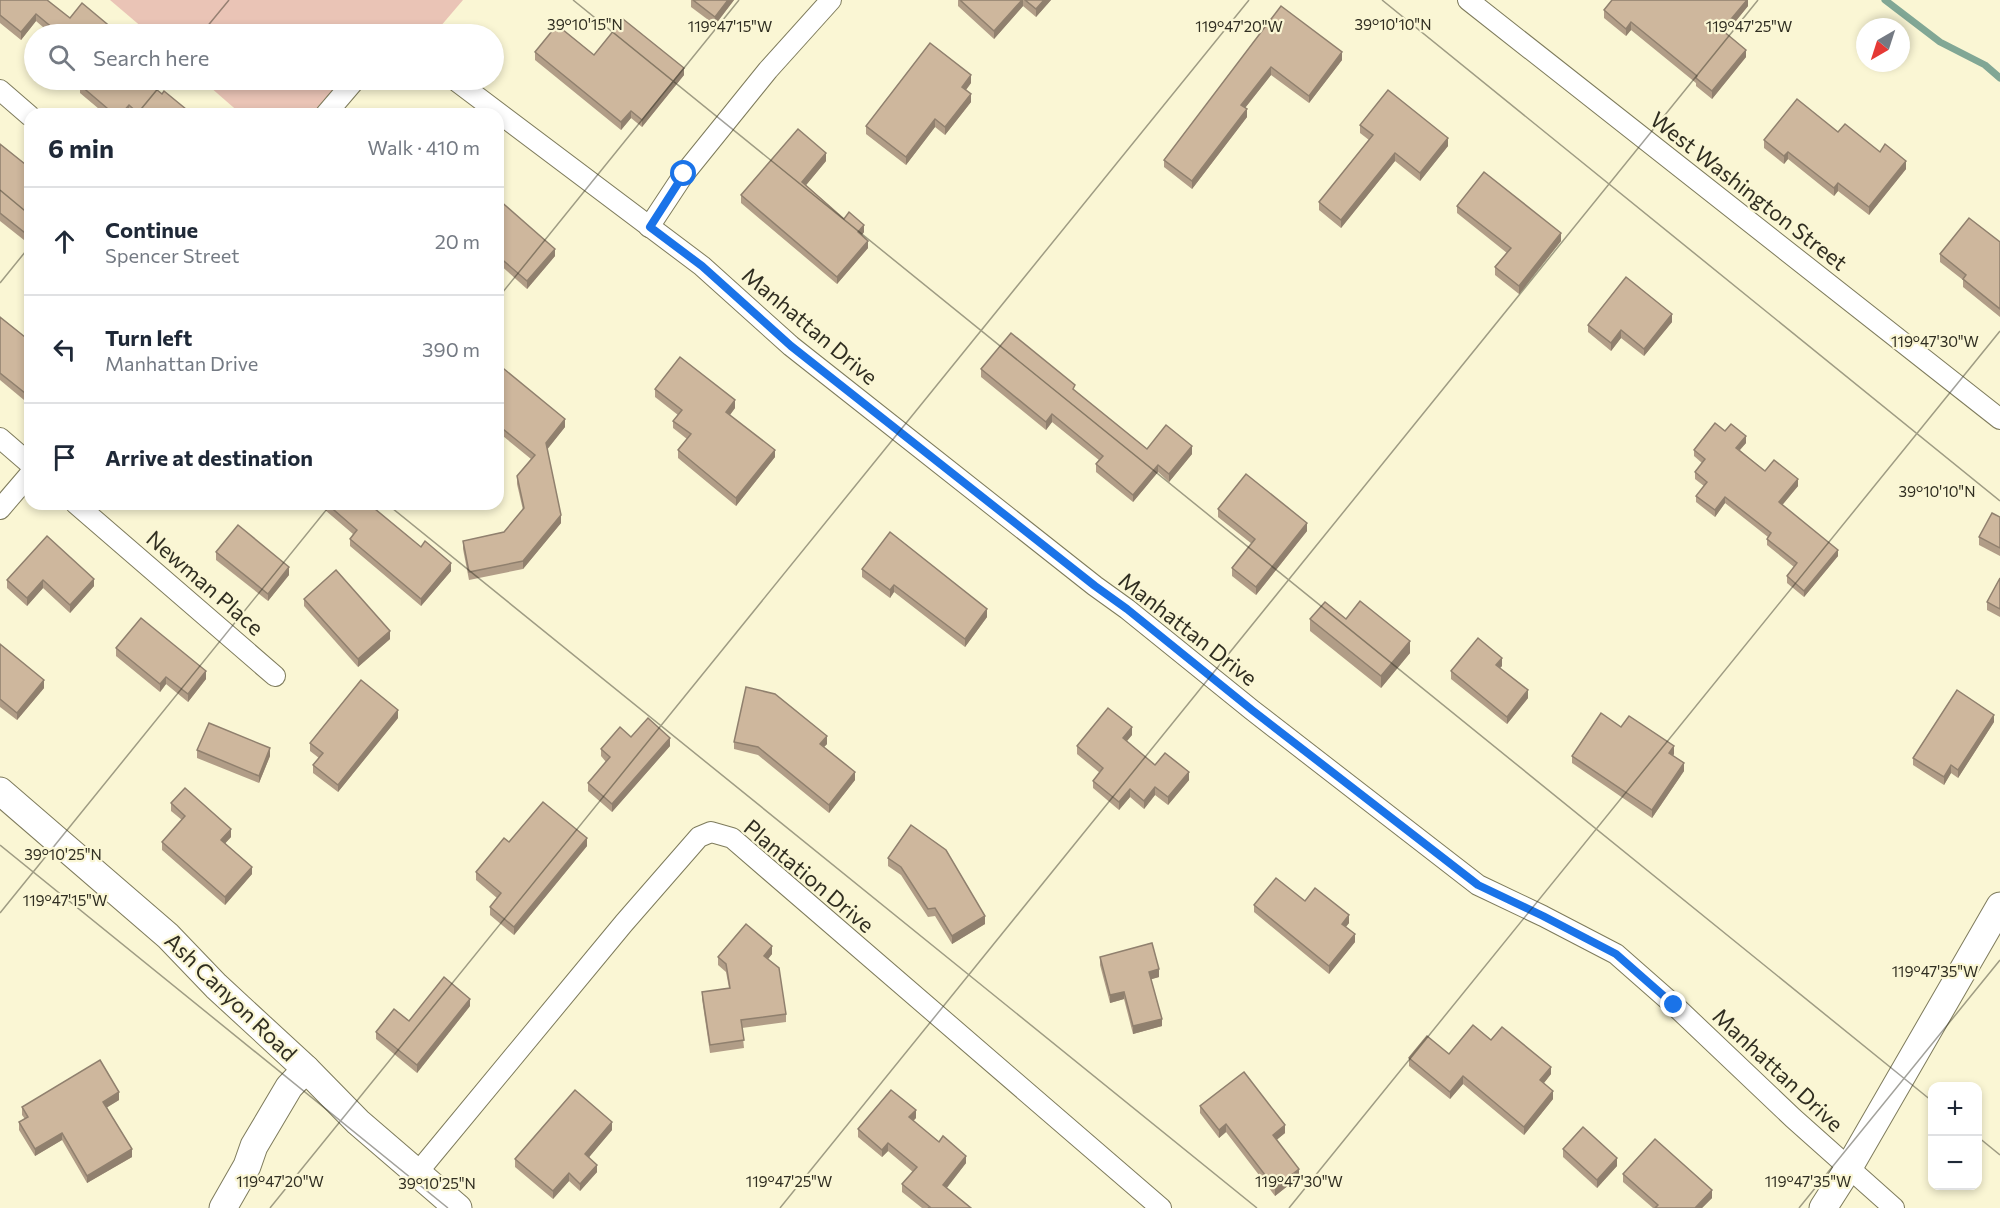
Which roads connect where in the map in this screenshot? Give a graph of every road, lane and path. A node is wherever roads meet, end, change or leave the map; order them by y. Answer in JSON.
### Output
{"nodes":[{"id":1,"x":831,"y":0,"type":"edge"},
{"id":2,"x":1468,"y":0,"type":"edge"},
{"id":3,"x":0,"y":90,"type":"edge"},
{"id":4,"x":346,"y":90,"type":"edge"},
{"id":5,"x":468,"y":90,"type":"edge"},
{"id":6,"x":331,"y":108,"type":"edge"},
{"id":7,"x":492,"y":108,"type":"edge"},
{"id":8,"x":24,"y":111,"type":"edge"},
{"id":9,"x":504,"y":117,"type":"edge"},
{"id":10,"x":650,"y":227,"type":"junction"},
{"id":11,"x":2000,"y":419,"type":"edge"},
{"id":12,"x":0,"y":438,"type":"edge"},
{"id":13,"x":24,"y":459,"type":"edge"},
{"id":14,"x":24,"y":481,"type":"edge"},
{"id":15,"x":0,"y":509,"type":"edge"},
{"id":16,"x":83,"y":510,"type":"edge"},
{"id":17,"x":275,"y":676,"type":"dead end"},
{"id":18,"x":0,"y":791,"type":"edge"},
{"id":19,"x":2000,"y":906,"type":"edge"},
{"id":20,"x":306,"y":1070,"type":"junction"},
{"id":21,"x":1848,"y":1168,"type":"junction"},
{"id":22,"x":418,"y":1172,"type":"junction"},
{"id":23,"x":223,"y":1208,"type":"edge"},
{"id":24,"x":458,"y":1208,"type":"edge"},
{"id":25,"x":1161,"y":1208,"type":"edge"},
{"id":26,"x":1823,"y":1208,"type":"edge"},
{"id":27,"x":1894,"y":1208,"type":"edge"}],
"edges":[{"from":1,"to":10,"type":"street"},
{"from":2,"to":11,"type":"street","name":"West Washington Street"},
{"from":3,"to":8,"type":"street"},
{"from":4,"to":6,"type":"street"},
{"from":5,"to":7,"type":"street","name":"Manhattan Drive"},
{"from":9,"to":10,"type":"street","name":"Manhattan Drive"},
{"from":10,"to":21,"type":"street","name":"Manhattan Drive"},
{"from":12,"to":13,"type":"street"},
{"from":14,"to":15,"type":"street"},
{"from":16,"to":17,"type":"street","name":"Newman Place"},
{"from":18,"to":20,"type":"street","name":"Ash Canyon Road"},
{"from":19,"to":21,"type":"street"},
{"from":20,"to":22,"type":"street","name":"Ash Canyon Road"},
{"from":20,"to":23,"type":"street"},
{"from":21,"to":26,"type":"street"},
{"from":21,"to":27,"type":"street","name":"Manhattan Drive"},
{"from":22,"to":24,"type":"street","name":"Ash Canyon Road"},
{"from":22,"to":25,"type":"street","name":"Plantation Drive"}]}
